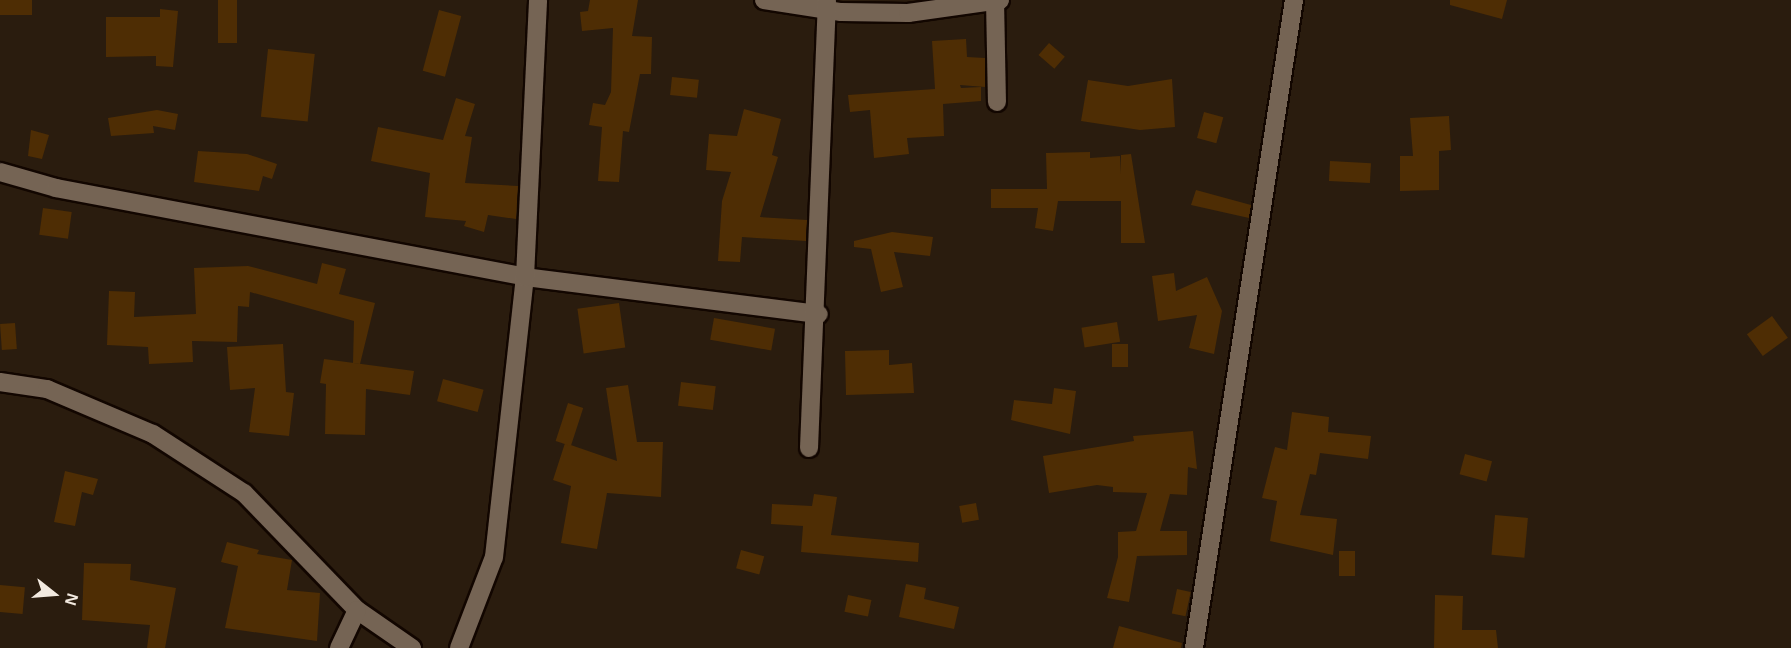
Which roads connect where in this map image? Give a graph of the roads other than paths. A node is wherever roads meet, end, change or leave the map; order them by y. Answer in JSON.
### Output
{"nodes":[{"id":1,"x":538,"y":0,"type":"edge"},
{"id":2,"x":764,"y":0,"type":"edge"},
{"id":3,"x":1294,"y":0,"type":"edge"},
{"id":4,"x":996,"y":1,"type":"edge"},
{"id":5,"x":827,"y":5,"type":"edge"},
{"id":6,"x":997,"y":102,"type":"dead end"},
{"id":7,"x":0,"y":172,"type":"edge"},
{"id":8,"x":525,"y":277,"type":"junction"},
{"id":9,"x":819,"y":314,"type":"junction"},
{"id":10,"x":0,"y":382,"type":"edge"},
{"id":11,"x":809,"y":448,"type":"dead end"},
{"id":12,"x":357,"y":610,"type":"junction"},
{"id":13,"x":339,"y":648,"type":"edge"},
{"id":14,"x":412,"y":648,"type":"edge"},
{"id":15,"x":459,"y":648,"type":"edge"},
{"id":16,"x":1194,"y":648,"type":"edge"}],
"edges":[{"from":1,"to":8,"type":"street"},
{"from":2,"to":5,"type":"street"},
{"from":3,"to":16,"type":"street"},
{"from":4,"to":5,"type":"street"},
{"from":4,"to":6,"type":"street"},
{"from":5,"to":9,"type":"street"},
{"from":7,"to":8,"type":"street"},
{"from":8,"to":9,"type":"street"},
{"from":8,"to":15,"type":"street"},
{"from":9,"to":11,"type":"street"},
{"from":10,"to":12,"type":"street"},
{"from":12,"to":13,"type":"street"},
{"from":12,"to":14,"type":"street"}]}
